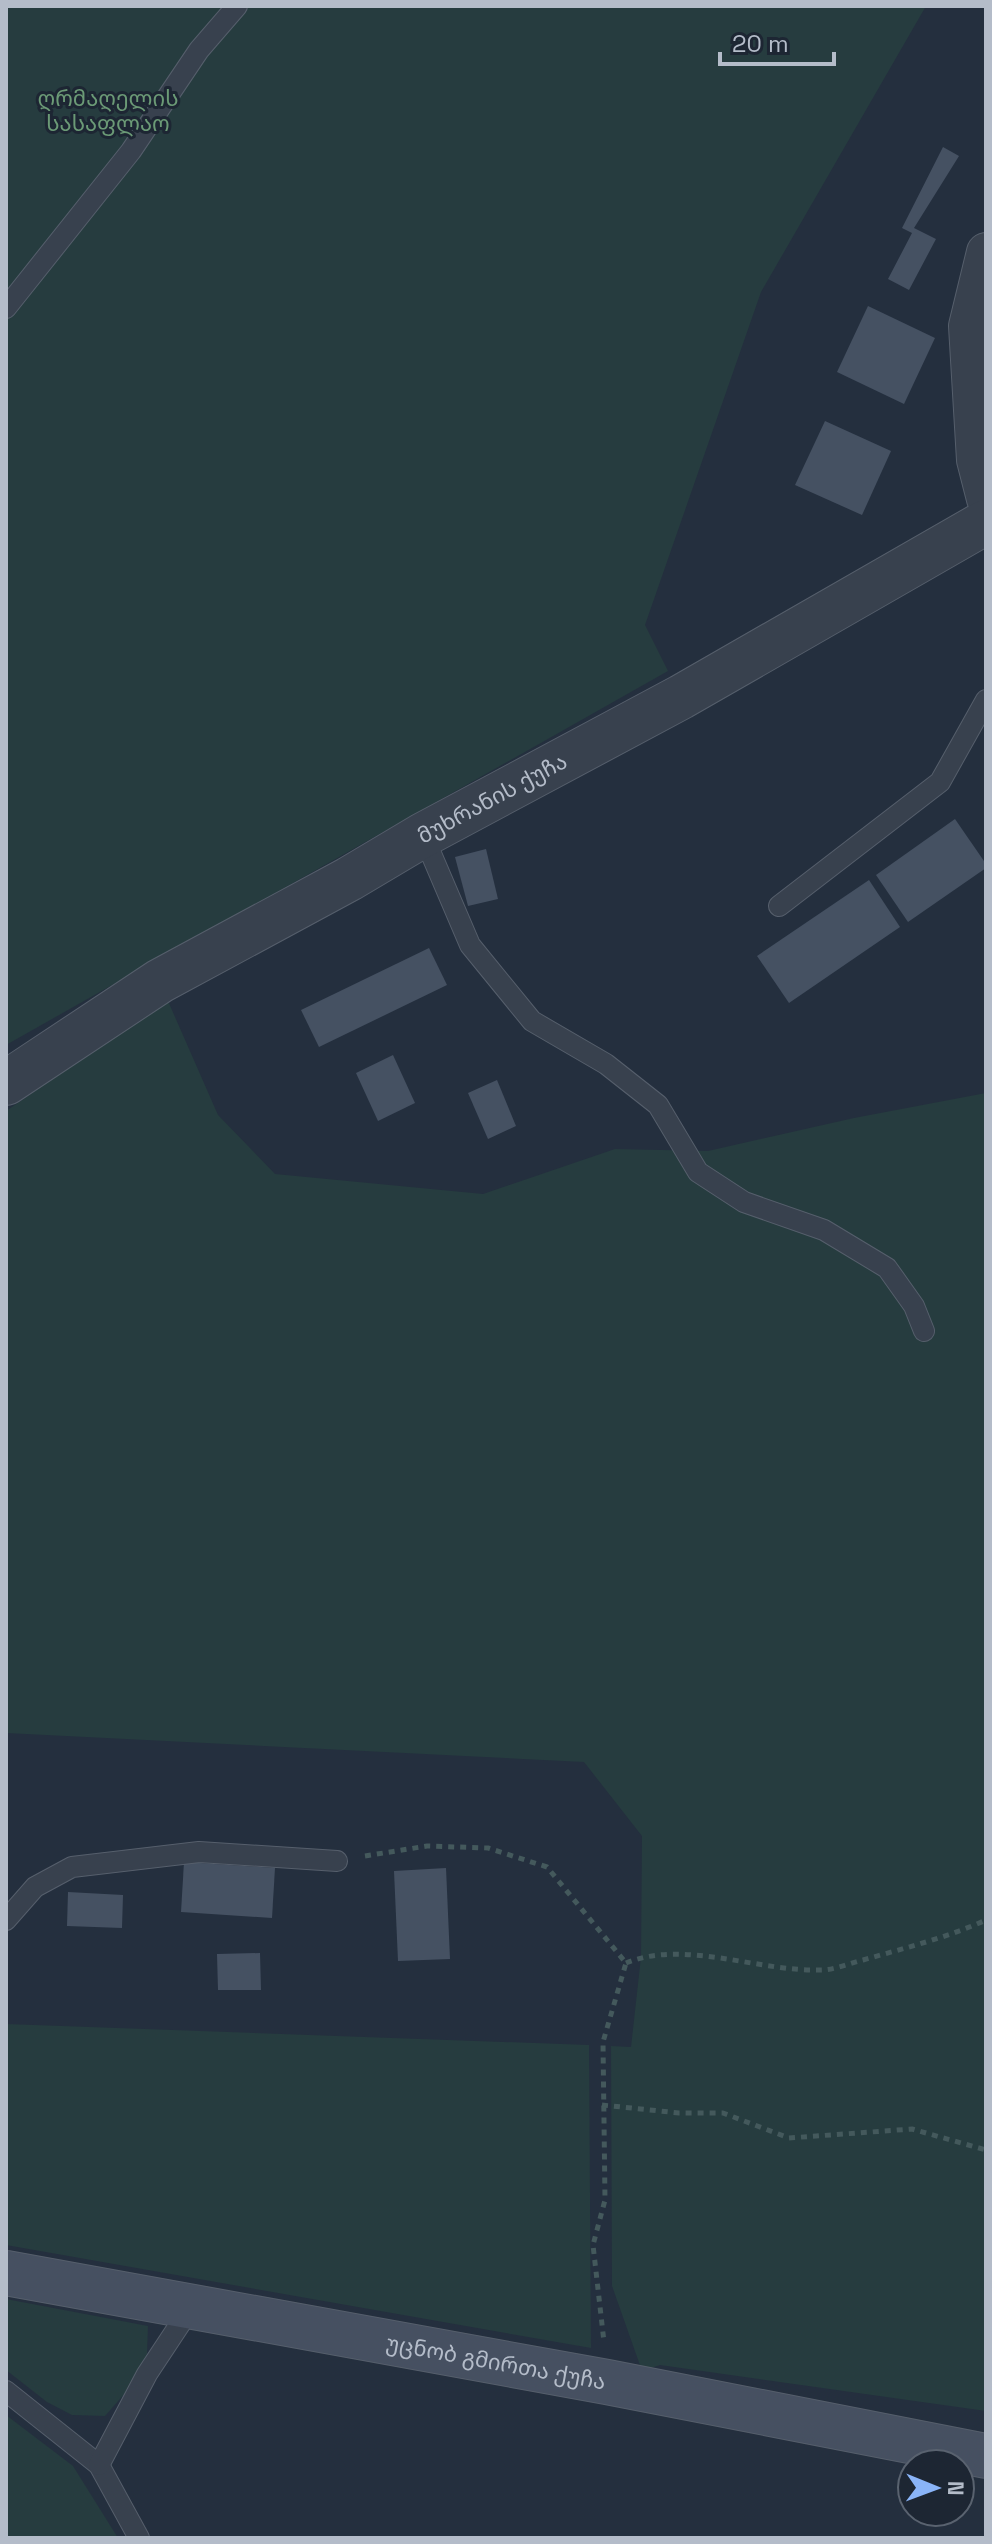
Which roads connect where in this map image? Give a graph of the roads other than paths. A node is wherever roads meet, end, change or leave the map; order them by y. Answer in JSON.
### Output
{"nodes":[{"id":1,"x":237,"y":6,"type":"edge"},
{"id":2,"x":986,"y":252,"type":"edge"},
{"id":3,"x":6,"y":308,"type":"edge"},
{"id":4,"x":986,"y":499,"type":"edge"},
{"id":5,"x":986,"y":522,"type":"edge"},
{"id":6,"x":986,"y":700,"type":"edge"},
{"id":7,"x":423,"y":835,"type":"junction"},
{"id":8,"x":779,"y":906,"type":"dead end"},
{"id":9,"x":6,"y":1083,"type":"edge"},
{"id":10,"x":924,"y":1331,"type":"dead end"},
{"id":11,"x":337,"y":1861,"type":"road end"},
{"id":12,"x":6,"y":1920,"type":"edge"},
{"id":13,"x":6,"y":2273,"type":"edge"},
{"id":14,"x":192,"y":2306,"type":"junction"},
{"id":15,"x":6,"y":2391,"type":"edge"},
{"id":16,"x":986,"y":2456,"type":"edge"},
{"id":17,"x":99,"y":2465,"type":"junction"},
{"id":18,"x":139,"y":2538,"type":"edge"}],
"edges":[{"from":1,"to":3,"type":"lane"},
{"from":2,"to":4,"type":"street"},
{"from":5,"to":7,"type":"street","name":"მუხრანის ქუჩა"},
{"from":6,"to":8,"type":"lane"},
{"from":7,"to":9,"type":"street","name":"მუხრანის ქუჩა"},
{"from":7,"to":10,"type":"lane"},
{"from":11,"to":12,"type":"lane"},
{"from":13,"to":14,"type":"main road","name":"უცნობ გმირთა ქუჩა"},
{"from":14,"to":16,"type":"main road","name":"უცნობ გმირთა ქუჩა"},
{"from":14,"to":17,"type":"lane"},
{"from":15,"to":17,"type":"lane"},
{"from":17,"to":18,"type":"lane"}]}
